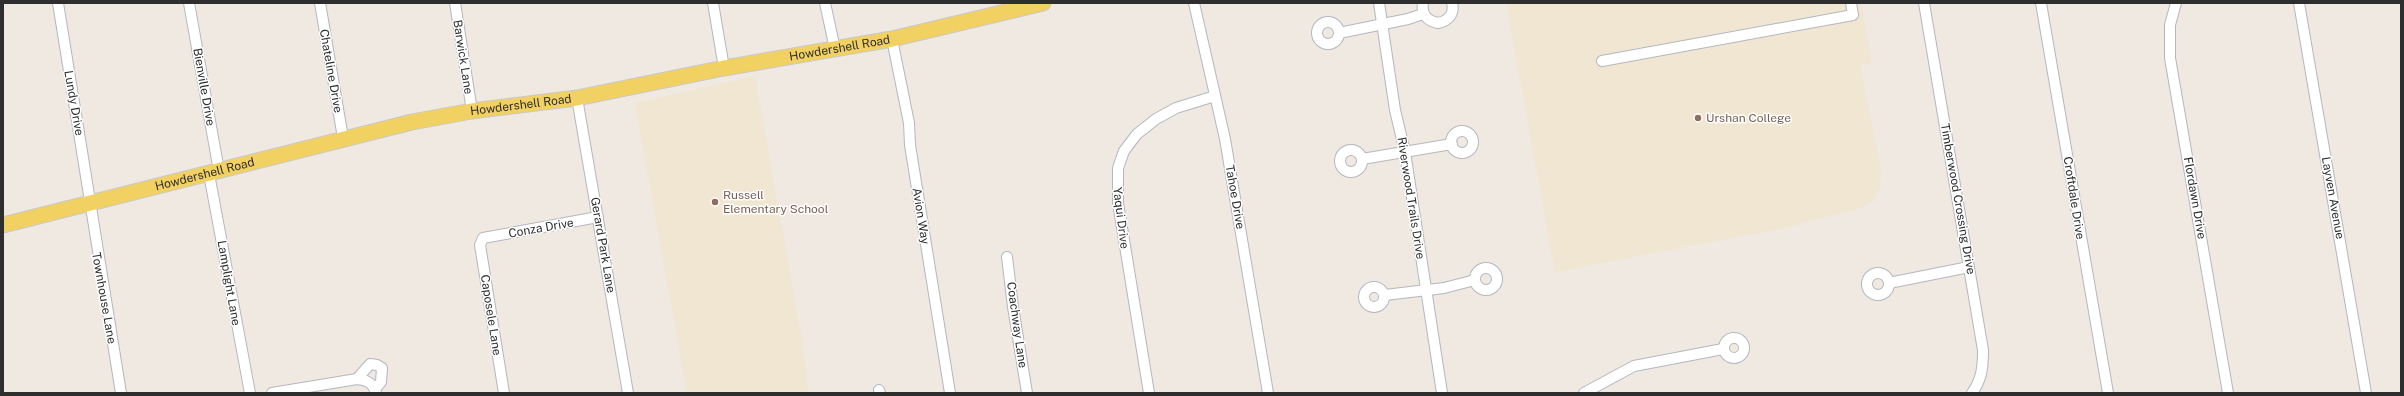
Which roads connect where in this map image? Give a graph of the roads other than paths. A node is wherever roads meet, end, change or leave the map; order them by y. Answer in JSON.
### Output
{"nodes":[{"id":1,"x":58,"y":3,"type":"edge"},
{"id":2,"x":189,"y":3,"type":"edge"},
{"id":3,"x":320,"y":3,"type":"edge"},
{"id":4,"x":455,"y":3,"type":"edge"},
{"id":5,"x":713,"y":3,"type":"edge"},
{"id":6,"x":826,"y":3,"type":"edge"},
{"id":7,"x":1044,"y":3,"type":"edge"},
{"id":8,"x":1194,"y":3,"type":"edge"},
{"id":9,"x":1379,"y":3,"type":"edge"},
{"id":10,"x":1423,"y":3,"type":"edge"},
{"id":11,"x":1452,"y":3,"type":"edge"},
{"id":12,"x":1851,"y":3,"type":"edge"},
{"id":13,"x":1924,"y":3,"type":"edge"},
{"id":14,"x":2041,"y":3,"type":"edge"},
{"id":15,"x":2176,"y":3,"type":"edge"},
{"id":16,"x":2299,"y":3,"type":"edge"},
{"id":17,"x":1423,"y":14,"type":"junction"},
{"id":18,"x":1383,"y":24,"type":"junction"},
{"id":19,"x":1339,"y":33,"type":"dead end"},
{"id":20,"x":892,"y":39,"type":"junction"},
{"id":21,"x":835,"y":49,"type":"junction"},
{"id":22,"x":1602,"y":61,"type":"dead end"},
{"id":23,"x":724,"y":68,"type":"junction"},
{"id":24,"x":1215,"y":96,"type":"junction"},
{"id":25,"x":577,"y":98,"type":"junction"},
{"id":26,"x":472,"y":111,"type":"junction"},
{"id":27,"x":343,"y":138,"type":"junction"},
{"id":28,"x":1452,"y":144,"type":"dead end"},
{"id":29,"x":1405,"y":152,"type":"junction"},
{"id":30,"x":1362,"y":159,"type":"dead end"},
{"id":31,"x":214,"y":172,"type":"junction"},
{"id":32,"x":91,"y":202,"type":"junction"},
{"id":33,"x":598,"y":217,"type":"junction"},
{"id":34,"x":3,"y":225,"type":"edge"},
{"id":35,"x":483,"y":238,"type":"joint"},
{"id":36,"x":1007,"y":257,"type":"dead end"},
{"id":37,"x":1969,"y":267,"type":"junction"},
{"id":38,"x":1475,"y":280,"type":"dead end"},
{"id":39,"x":1889,"y":283,"type":"dead end"},
{"id":40,"x":1426,"y":289,"type":"junction"},
{"id":41,"x":1385,"y":296,"type":"dead end"},
{"id":42,"x":1724,"y":349,"type":"dead end"},
{"id":43,"x":357,"y":379,"type":"junction"},
{"id":44,"x":376,"y":391,"type":"edge"},
{"id":45,"x":121,"y":393,"type":"edge"},
{"id":46,"x":250,"y":393,"type":"edge"},
{"id":47,"x":272,"y":393,"type":"edge"},
{"id":48,"x":504,"y":393,"type":"edge"},
{"id":49,"x":628,"y":393,"type":"edge"},
{"id":50,"x":950,"y":393,"type":"edge"},
{"id":51,"x":1027,"y":393,"type":"edge"},
{"id":52,"x":1149,"y":393,"type":"edge"},
{"id":53,"x":1268,"y":393,"type":"edge"},
{"id":54,"x":1442,"y":393,"type":"edge"},
{"id":55,"x":1584,"y":393,"type":"edge"},
{"id":56,"x":1972,"y":393,"type":"edge"},
{"id":57,"x":2108,"y":393,"type":"edge"},
{"id":58,"x":2228,"y":393,"type":"edge"},
{"id":59,"x":2366,"y":393,"type":"edge"}],
"edges":[{"from":1,"to":32,"type":"street","name":"Lundy Drive"},
{"from":2,"to":31,"type":"street","name":"Bienville Drive"},
{"from":3,"to":27,"type":"street","name":"Chateline Drive"},
{"from":4,"to":26,"type":"street","name":"Barwick Lane"},
{"from":5,"to":23,"type":"street"},
{"from":6,"to":21,"type":"street"},
{"from":7,"to":20,"type":"main road","name":"Howdershell Road"},
{"from":8,"to":24,"type":"street","name":"Tahoe Drive"},
{"from":9,"to":18,"type":"street","name":"Riverwood Trails Drive"},
{"from":10,"to":17,"type":"street"},
{"from":11,"to":17,"type":"street"},
{"from":12,"to":22,"type":"street"},
{"from":13,"to":37,"type":"street","name":"Timberwood Crossing Drive"},
{"from":14,"to":57,"type":"street","name":"Croftdale Drive"},
{"from":15,"to":58,"type":"street","name":"Flordawn Drive"},
{"from":16,"to":59,"type":"street","name":"Layven Avenue"},
{"from":17,"to":18,"type":"street"},
{"from":18,"to":19,"type":"street"},
{"from":18,"to":29,"type":"street","name":"Riverwood Trails Drive"},
{"from":20,"to":21,"type":"main road","name":"Howdershell Road"},
{"from":20,"to":50,"type":"street","name":"Avion Way"},
{"from":21,"to":23,"type":"main road","name":"Howdershell Road"},
{"from":23,"to":25,"type":"main road","name":"Howdershell Road"},
{"from":24,"to":52,"type":"street","name":"Yaqui Drive"},
{"from":24,"to":53,"type":"street","name":"Tahoe Drive"},
{"from":25,"to":26,"type":"main road","name":"Howdershell Road"},
{"from":25,"to":33,"type":"street","name":"Gerard Park Lane"},
{"from":26,"to":27,"type":"main road","name":"Howdershell Road"},
{"from":27,"to":31,"type":"main road","name":"Howdershell Road"},
{"from":28,"to":29,"type":"street"},
{"from":29,"to":30,"type":"street"},
{"from":29,"to":40,"type":"street","name":"Riverwood Trails Drive"},
{"from":31,"to":32,"type":"main road","name":"Howdershell Road"},
{"from":31,"to":46,"type":"street","name":"Lamplight Lane"},
{"from":32,"to":34,"type":"main road","name":"Howdershell Road"},
{"from":32,"to":45,"type":"street","name":"Townhouse Lane"},
{"from":33,"to":35,"type":"street","name":"Conza Drive"},
{"from":33,"to":49,"type":"street","name":"Gerard Park Lane"},
{"from":35,"to":48,"type":"street","name":"Caposele Lane"},
{"from":36,"to":51,"type":"street","name":"Coachway Lane"},
{"from":37,"to":39,"type":"street"},
{"from":37,"to":56,"type":"street","name":"Timberwood Crossing Drive"},
{"from":38,"to":40,"type":"street"},
{"from":40,"to":41,"type":"street"},
{"from":40,"to":54,"type":"street","name":"Riverwood Trails Drive"},
{"from":42,"to":55,"type":"street"},
{"from":43,"to":44,"type":"street"},
{"from":43,"to":44,"type":"street"},
{"from":43,"to":47,"type":"street"}]}
